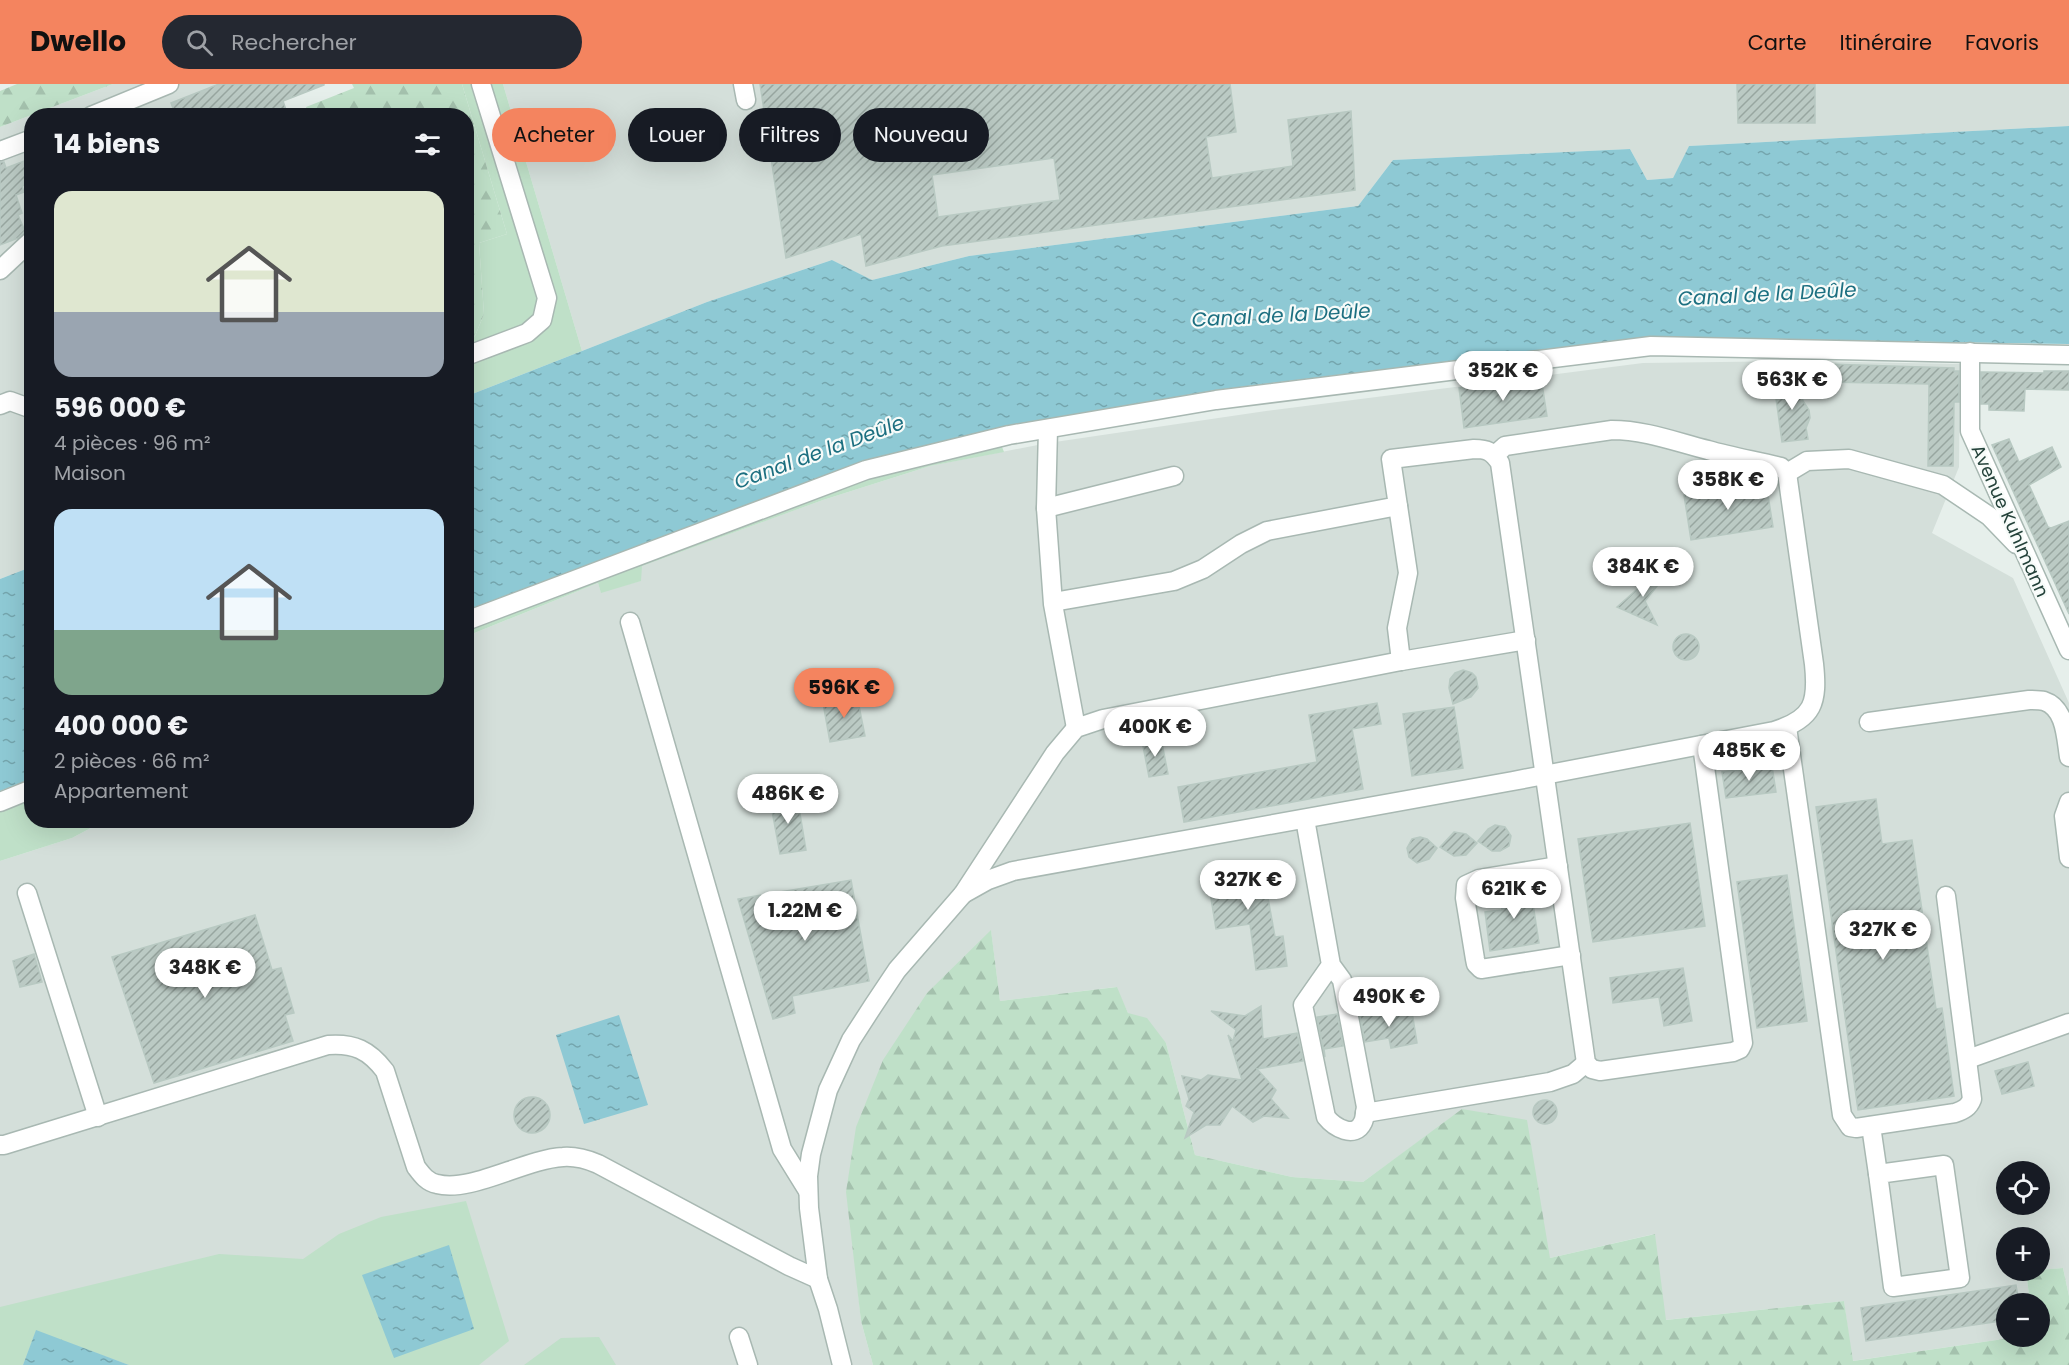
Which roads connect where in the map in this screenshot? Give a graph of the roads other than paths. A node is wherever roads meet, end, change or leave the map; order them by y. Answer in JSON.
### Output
{"nodes":[{"id":1,"x":169,"y":84,"type":"edge"},
{"id":2,"x":481,"y":84,"type":"edge"},
{"id":3,"x":110,"y":108,"type":"edge"},
{"id":4,"x":24,"y":142,"type":"edge"},
{"id":5,"x":0,"y":151,"type":"edge"},
{"id":6,"x":24,"y":248,"type":"edge"},
{"id":7,"x":0,"y":270,"type":"edge"},
{"id":8,"x":1970,"y":352,"type":"junction"},
{"id":9,"x":474,"y":353,"type":"edge"},
{"id":10,"x":2069,"y":355,"type":"edge"},
{"id":11,"x":0,"y":405,"type":"edge"},
{"id":12,"x":24,"y":406,"type":"edge"},
{"id":13,"x":1048,"y":429,"type":"junction"},
{"id":14,"x":1495,"y":455,"type":"junction"},
{"id":15,"x":1787,"y":473,"type":"junction"},
{"id":16,"x":1174,"y":476,"type":"dead end"},
{"id":17,"x":1398,"y":506,"type":"junction"},
{"id":18,"x":1046,"y":508,"type":"junction"},
{"id":19,"x":2026,"y":555,"type":"junction"},
{"id":20,"x":1059,"y":601,"type":"dead end"},
{"id":21,"x":474,"y":618,"type":"edge"},
{"id":22,"x":630,"y":622,"type":"dead end"},
{"id":23,"x":1526,"y":640,"type":"junction"},
{"id":24,"x":2069,"y":650,"type":"edge"},
{"id":25,"x":1401,"y":661,"type":"junction"},
{"id":26,"x":1869,"y":722,"type":"dead end"},
{"id":27,"x":1076,"y":728,"type":"junction"},
{"id":28,"x":1787,"y":728,"type":"junction"},
{"id":29,"x":1702,"y":745,"type":"junction"},
{"id":30,"x":2069,"y":757,"type":"edge"},
{"id":31,"x":1546,"y":775,"type":"junction"},
{"id":32,"x":24,"y":792,"type":"edge"},
{"id":33,"x":0,"y":802,"type":"edge"},
{"id":34,"x":2069,"y":802,"type":"edge"},
{"id":35,"x":1305,"y":819,"type":"junction"},
{"id":36,"x":2069,"y":858,"type":"edge"},
{"id":37,"x":1558,"y":866,"type":"junction"},
{"id":38,"x":27,"y":893,"type":"dead end"},
{"id":39,"x":963,"y":894,"type":"junction"},
{"id":40,"x":1946,"y":896,"type":"dead end"},
{"id":41,"x":1571,"y":955,"type":"junction"},
{"id":42,"x":1331,"y":965,"type":"junction"},
{"id":43,"x":2069,"y":1023,"type":"edge"},
{"id":44,"x":1968,"y":1059,"type":"junction"},
{"id":45,"x":1586,"y":1063,"type":"junction"},
{"id":46,"x":1365,"y":1113,"type":"junction"},
{"id":47,"x":98,"y":1117,"type":"junction"},
{"id":48,"x":1871,"y":1126,"type":"junction"},
{"id":49,"x":0,"y":1145,"type":"edge"},
{"id":50,"x":1878,"y":1174,"type":"junction"},
{"id":51,"x":808,"y":1192,"type":"junction"},
{"id":52,"x":819,"y":1279,"type":"junction"},
{"id":53,"x":835,"y":1336,"type":"junction"},
{"id":54,"x":739,"y":1337,"type":"dead end"},
{"id":55,"x":748,"y":1365,"type":"edge"},
{"id":56,"x":836,"y":1365,"type":"edge"},
{"id":57,"x":842,"y":1365,"type":"edge"}],
"edges":[{"from":1,"to":3,"type":"street"},
{"from":2,"to":9,"type":"street"},
{"from":4,"to":5,"type":"street"},
{"from":6,"to":7,"type":"street"},
{"from":8,"to":10,"type":"street"},
{"from":8,"to":13,"type":"street"},
{"from":8,"to":19,"type":"street","name":"Avenue Kuhlmann"},
{"from":11,"to":12,"type":"street"},
{"from":13,"to":18,"type":"street"},
{"from":13,"to":21,"type":"street"},
{"from":14,"to":15,"type":"street"},
{"from":14,"to":17,"type":"street"},
{"from":14,"to":23,"type":"street"},
{"from":15,"to":19,"type":"street"},
{"from":15,"to":28,"type":"street"},
{"from":16,"to":18,"type":"street"},
{"from":17,"to":20,"type":"street"},
{"from":17,"to":25,"type":"street"},
{"from":18,"to":27,"type":"street"},
{"from":19,"to":24,"type":"street","name":"Avenue Kuhlmann"},
{"from":22,"to":51,"type":"street"},
{"from":23,"to":25,"type":"street"},
{"from":23,"to":31,"type":"street"},
{"from":25,"to":27,"type":"street"},
{"from":26,"to":30,"type":"street"},
{"from":27,"to":39,"type":"street"},
{"from":28,"to":29,"type":"street"},
{"from":28,"to":48,"type":"street"},
{"from":29,"to":31,"type":"street"},
{"from":29,"to":45,"type":"street"},
{"from":31,"to":35,"type":"street"},
{"from":31,"to":37,"type":"street"},
{"from":32,"to":33,"type":"street"},
{"from":34,"to":36,"type":"street"},
{"from":35,"to":39,"type":"street"},
{"from":35,"to":42,"type":"street"},
{"from":37,"to":41,"type":"street"},
{"from":37,"to":41,"type":"street"},
{"from":38,"to":47,"type":"street"},
{"from":39,"to":51,"type":"street"},
{"from":40,"to":44,"type":"street"},
{"from":41,"to":45,"type":"street"},
{"from":42,"to":46,"type":"street"},
{"from":42,"to":46,"type":"street"},
{"from":43,"to":44,"type":"street"},
{"from":44,"to":48,"type":"street"},
{"from":45,"to":46,"type":"street"},
{"from":47,"to":49,"type":"street"},
{"from":47,"to":52,"type":"street"},
{"from":48,"to":50,"type":"street"},
{"from":50,"to":50,"type":"street"},
{"from":51,"to":52,"type":"street"},
{"from":52,"to":53,"type":"street"},
{"from":53,"to":56,"type":"street"},
{"from":53,"to":57,"type":"street"},
{"from":54,"to":55,"type":"street"}]}
